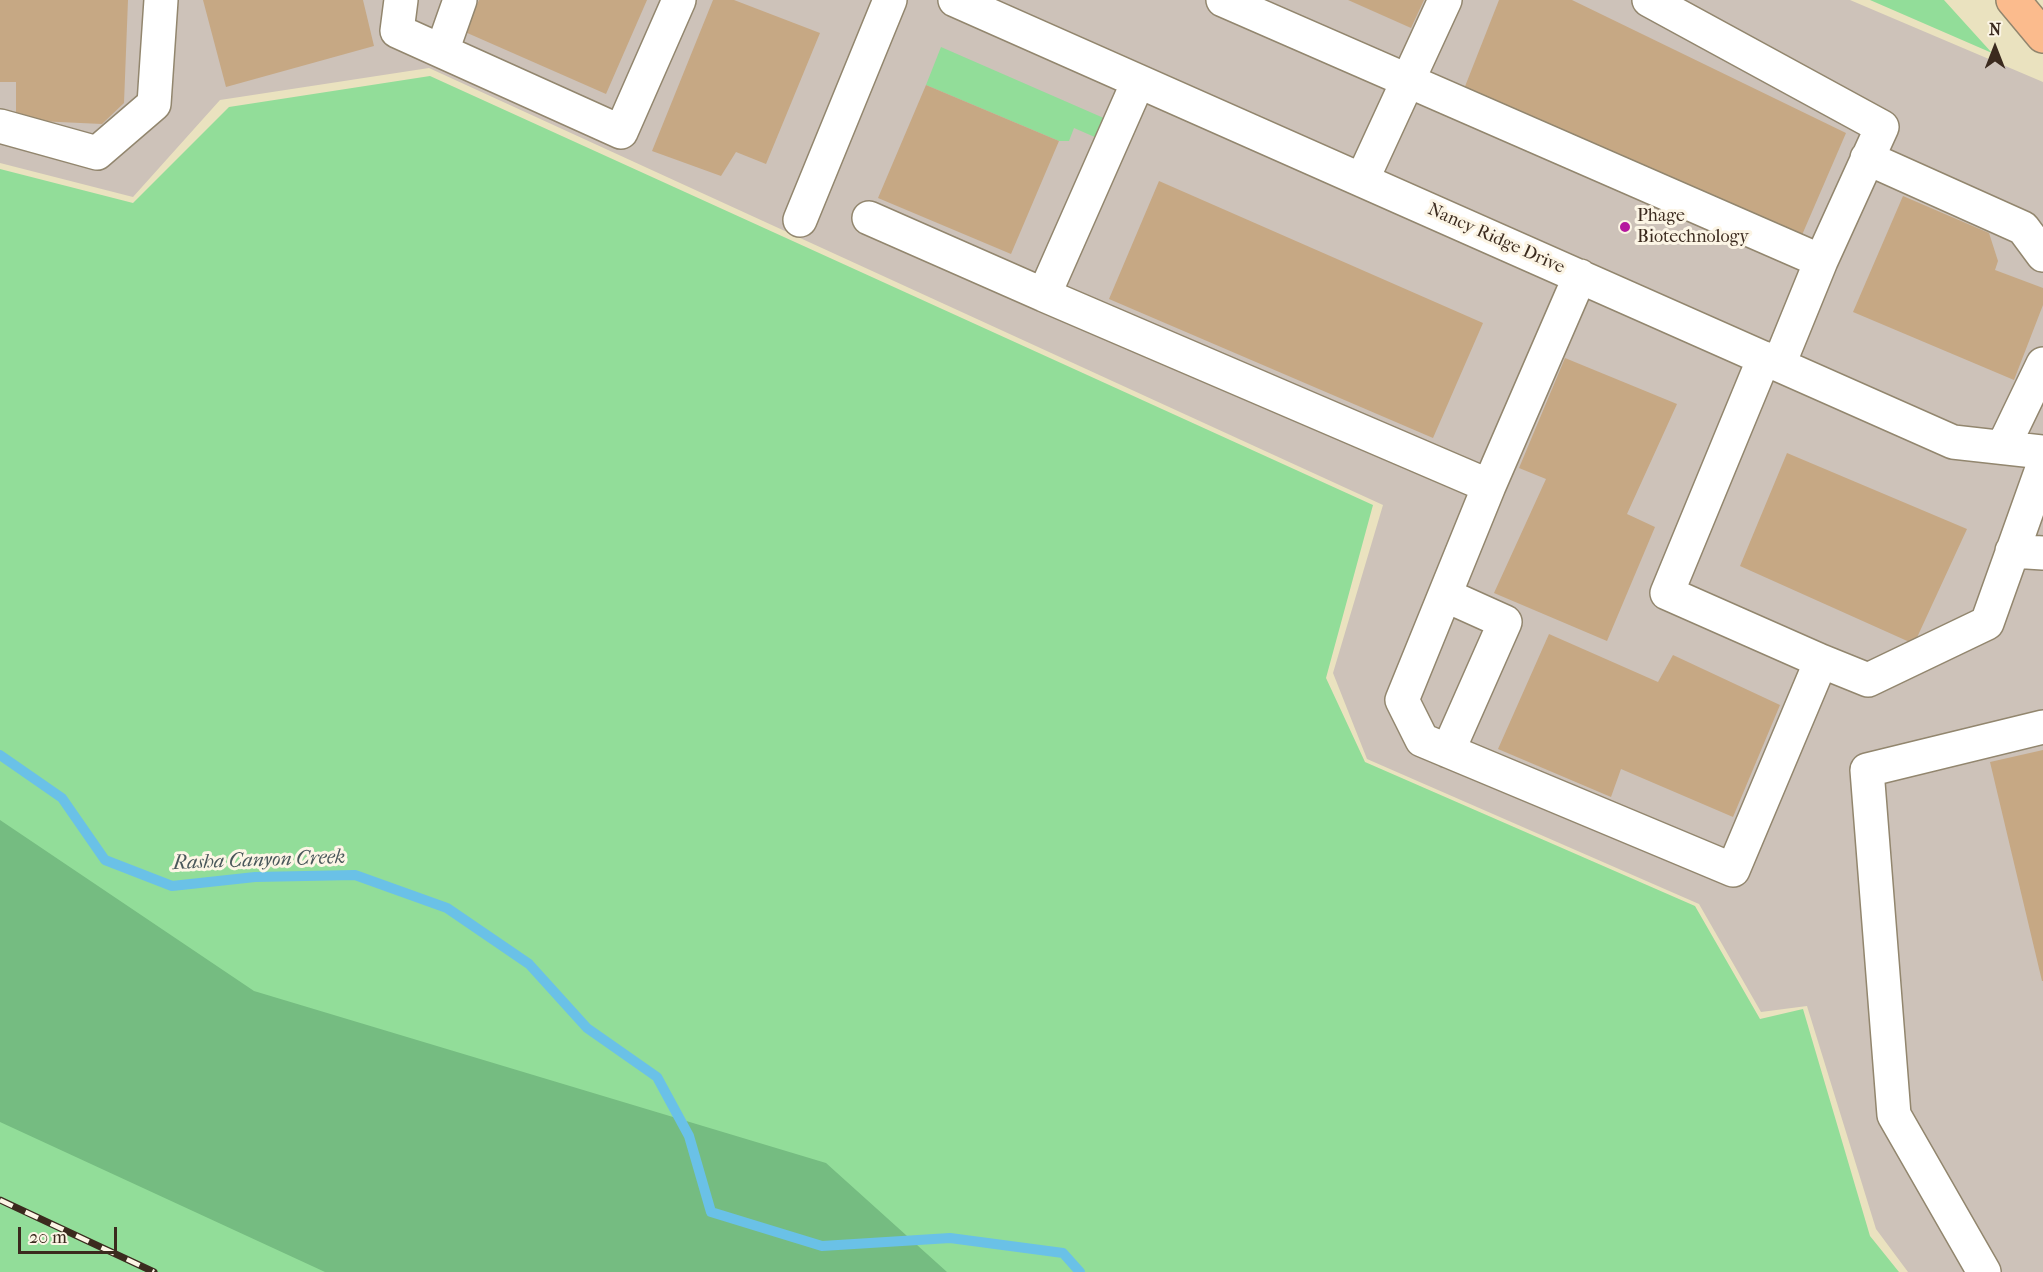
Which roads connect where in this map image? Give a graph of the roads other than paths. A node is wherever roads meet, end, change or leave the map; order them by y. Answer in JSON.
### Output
{"nodes":[{"id":1,"x":161,"y":0,"type":"edge"},
{"id":2,"x":401,"y":0,"type":"edge"},
{"id":3,"x":460,"y":0,"type":"edge"},
{"id":4,"x":679,"y":0,"type":"edge"},
{"id":5,"x":890,"y":0,"type":"edge"},
{"id":6,"x":955,"y":0,"type":"edge"},
{"id":7,"x":1223,"y":0,"type":"edge"},
{"id":8,"x":1444,"y":0,"type":"edge"},
{"id":9,"x":1649,"y":0,"type":"edge"},
{"id":10,"x":2013,"y":0,"type":"edge"},
{"id":11,"x":2043,"y":36,"type":"edge"},
{"id":12,"x":442,"y":51,"type":"junction"},
{"id":13,"x":1408,"y":79,"type":"junction"},
{"id":14,"x":1138,"y":82,"type":"junction"},
{"id":15,"x":0,"y":126,"type":"edge"},
{"id":16,"x":1867,"y":158,"type":"junction"},
{"id":17,"x":1362,"y":180,"type":"junction"},
{"id":18,"x":869,"y":218,"type":"dead end"},
{"id":19,"x":800,"y":220,"type":"dead end"},
{"id":20,"x":2043,"y":255,"type":"edge"},
{"id":21,"x":1821,"y":261,"type":"junction"},
{"id":22,"x":1580,"y":276,"type":"junction"},
{"id":23,"x":1044,"y":295,"type":"junction"},
{"id":24,"x":1771,"y":361,"type":"junction"},
{"id":25,"x":2043,"y":363,"type":"edge"},
{"id":26,"x":2003,"y":447,"type":"junction"},
{"id":27,"x":2043,"y":452,"type":"edge"},
{"id":28,"x":2043,"y":466,"type":"edge"},
{"id":29,"x":1489,"y":486,"type":"junction"},
{"id":30,"x":2028,"y":552,"type":"edge"},
{"id":31,"x":1444,"y":595,"type":"junction"},
{"id":32,"x":1821,"y":662,"type":"junction"},
{"id":33,"x":2043,"y":727,"type":"edge"},
{"id":34,"x":1448,"y":751,"type":"junction"},
{"id":35,"x":1984,"y":1272,"type":"edge"}],
"edges":[{"from":1,"to":15,"type":"street"},
{"from":2,"to":12,"type":"street"},
{"from":3,"to":12,"type":"street"},
{"from":4,"to":12,"type":"street"},
{"from":5,"to":19,"type":"street"},
{"from":6,"to":14,"type":"street","name":"Nancy Ridge Drive"},
{"from":7,"to":13,"type":"street"},
{"from":8,"to":13,"type":"street"},
{"from":9,"to":16,"type":"street"},
{"from":10,"to":11,"type":"main road"},
{"from":13,"to":17,"type":"street"},
{"from":13,"to":21,"type":"street"},
{"from":14,"to":17,"type":"street","name":"Nancy Ridge Drive"},
{"from":14,"to":23,"type":"street"},
{"from":16,"to":20,"type":"street"},
{"from":16,"to":21,"type":"street"},
{"from":17,"to":22,"type":"street","name":"Nancy Ridge Drive"},
{"from":18,"to":23,"type":"street"},
{"from":21,"to":24,"type":"street"},
{"from":22,"to":24,"type":"street","name":"Nancy Ridge Drive"},
{"from":22,"to":29,"type":"street"},
{"from":23,"to":29,"type":"street"},
{"from":24,"to":26,"type":"street","name":"Nancy Ridge Drive"},
{"from":24,"to":32,"type":"street"},
{"from":25,"to":26,"type":"street"},
{"from":26,"to":27,"type":"street","name":"Nancy Ridge Drive"},
{"from":28,"to":30,"type":"street"},
{"from":29,"to":31,"type":"street"},
{"from":30,"to":32,"type":"street"},
{"from":31,"to":34,"type":"street"},
{"from":31,"to":34,"type":"street"},
{"from":32,"to":34,"type":"street"},
{"from":33,"to":35,"type":"street"}]}
